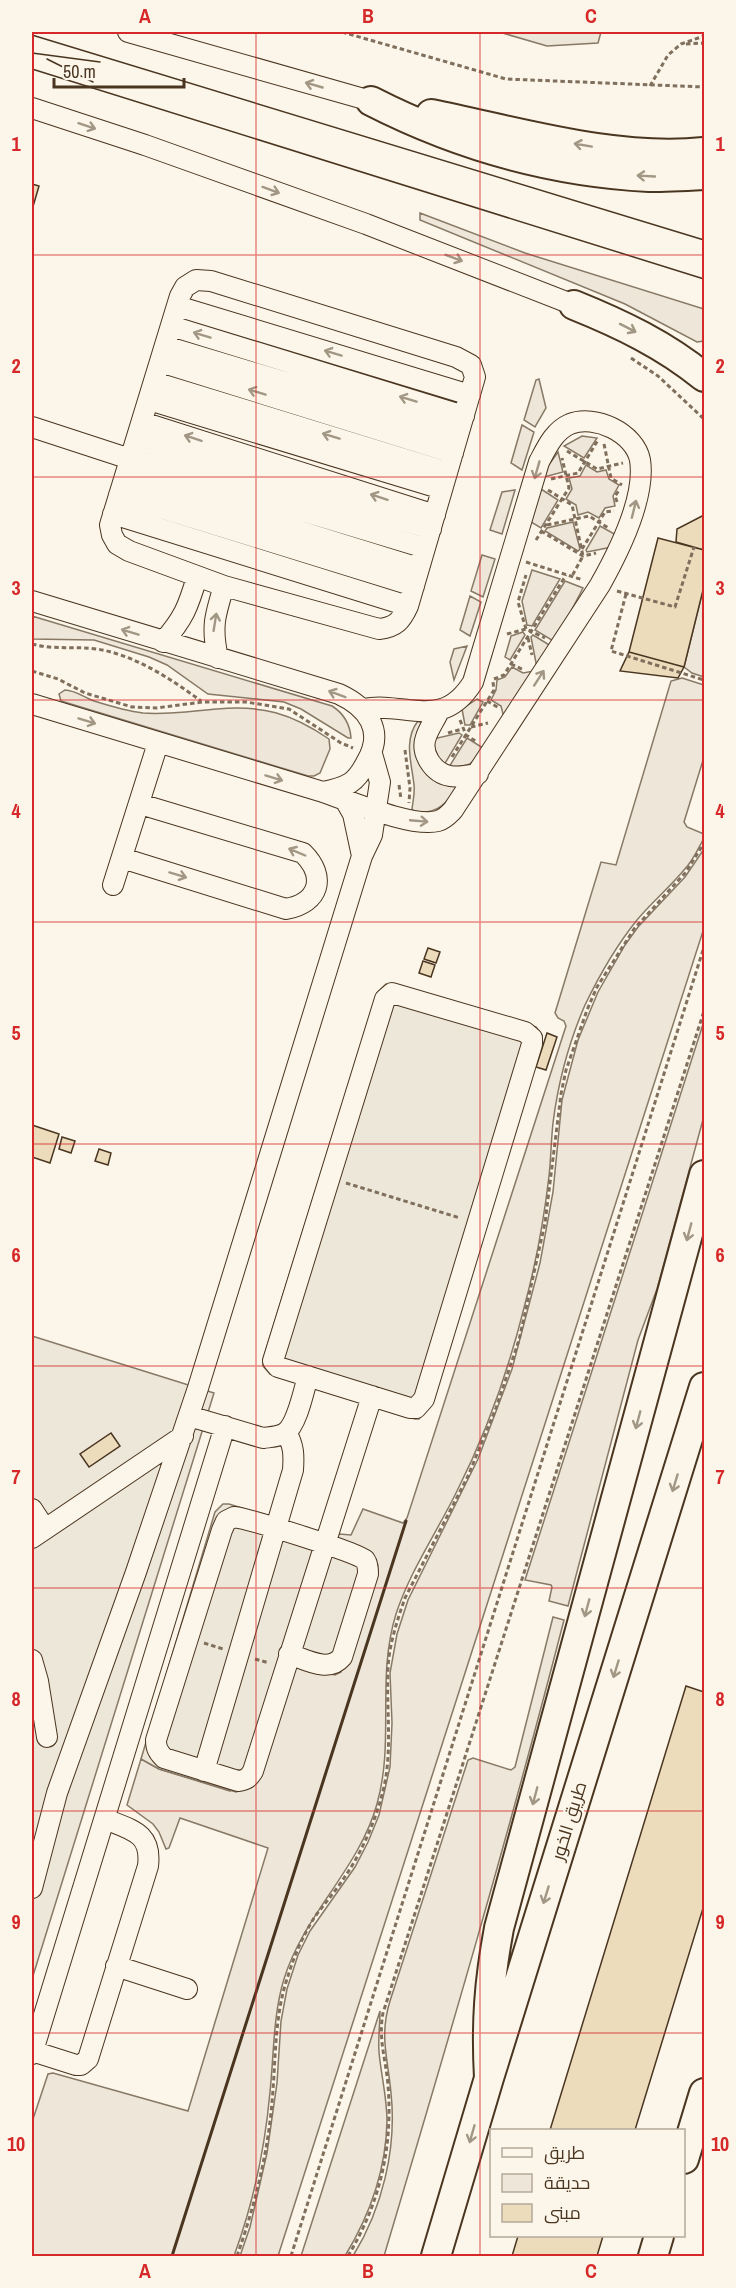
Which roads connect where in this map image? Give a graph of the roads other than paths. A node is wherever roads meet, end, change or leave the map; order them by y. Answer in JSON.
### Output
{"nodes":[{"id":1,"x":128,"y":32,"type":"edge"},
{"id":2,"x":370,"y":101,"type":"junction"},
{"id":3,"x":32,"y":108,"type":"edge"},
{"id":4,"x":705,"y":152,"type":"edge"},
{"id":5,"x":705,"y":175,"type":"edge"},
{"id":6,"x":574,"y":305,"type":"joint"},
{"id":7,"x":177,"y":306,"type":"junction"},
{"id":8,"x":171,"y":326,"type":"junction"},
{"id":9,"x":162,"y":354,"type":"junction"},
{"id":10,"x":705,"y":377,"type":"edge"},
{"id":11,"x":151,"y":391,"type":"junction"},
{"id":12,"x":470,"y":395,"type":"junction"},
{"id":13,"x":461,"y":425,"type":"junction"},
{"id":14,"x":32,"y":427,"type":"edge"},
{"id":15,"x":128,"y":468,"type":"junction"},
{"id":16,"x":447,"y":472,"type":"junction"},
{"id":17,"x":433,"y":522,"type":"junction"},
{"id":18,"x":425,"y":548,"type":"junction"},
{"id":19,"x":197,"y":577,"type":"junction"},
{"id":20,"x":416,"y":577,"type":"junction"},
{"id":21,"x":224,"y":586,"type":"junction"},
{"id":22,"x":32,"y":601,"type":"edge"},
{"id":23,"x":408,"y":606,"type":"junction"},
{"id":24,"x":163,"y":642,"type":"junction"},
{"id":25,"x":218,"y":658,"type":"junction"},
{"id":26,"x":32,"y":704,"type":"edge"},
{"id":27,"x":363,"y":709,"type":"junction"},
{"id":28,"x":439,"y":711,"type":"junction"},
{"id":29,"x":158,"y":743,"type":"junction"},
{"id":30,"x":372,"y":754,"type":"junction"},
{"id":31,"x":478,"y":774,"type":"junction"},
{"id":32,"x":323,"y":792,"type":"junction"},
{"id":33,"x":345,"y":800,"type":"junction"},
{"id":34,"x":140,"y":804,"type":"junction"},
{"id":35,"x":377,"y":810,"type":"junction"},
{"id":36,"x":362,"y":856,"type":"junction"},
{"id":37,"x":122,"y":858,"type":"junction"},
{"id":38,"x":113,"y":885,"type":"dead end"},
{"id":39,"x":705,"y":1175,"type":"edge"},
{"id":40,"x":308,"y":1376,"type":"junction"},
{"id":41,"x":705,"y":1387,"type":"edge"},
{"id":42,"x":372,"y":1396,"type":"junction"},
{"id":43,"x":189,"y":1416,"type":"junction"},
{"id":44,"x":225,"y":1426,"type":"junction"},
{"id":45,"x":286,"y":1432,"type":"junction"},
{"id":46,"x":183,"y":1436,"type":"junction"},
{"id":47,"x":32,"y":1509,"type":"edge"},
{"id":48,"x":276,"y":1528,"type":"junction"},
{"id":49,"x":38,"y":1534,"type":"edge"},
{"id":50,"x":324,"y":1545,"type":"junction"},
{"id":51,"x":290,"y":1654,"type":"junction"},
{"id":52,"x":32,"y":1660,"type":"edge"},
{"id":53,"x":47,"y":1737,"type":"dead end"},
{"id":54,"x":204,"y":1771,"type":"junction"},
{"id":55,"x":105,"y":1820,"type":"junction"},
{"id":56,"x":32,"y":1888,"type":"edge"},
{"id":57,"x":116,"y":1966,"type":"junction"},
{"id":58,"x":187,"y":1989,"type":"dead end"},
{"id":59,"x":32,"y":2052,"type":"edge"},
{"id":60,"x":489,"y":2078,"type":"junction"},
{"id":61,"x":705,"y":2093,"type":"edge"},
{"id":62,"x":685,"y":2156,"type":"edge"},
{"id":63,"x":658,"y":2237,"type":"edge"},
{"id":64,"x":436,"y":2256,"type":"edge"},
{"id":65,"x":653,"y":2256,"type":"edge"}],
"edges":[{"from":2,"to":1,"type":"street","one_way":true},
{"from":4,"to":2,"type":"highway","one_way":true},
{"from":5,"to":2,"type":"highway","one_way":true},
{"from":3,"to":6,"type":"street","one_way":true},
{"from":6,"to":10,"type":"highway","one_way":true},
{"from":7,"to":8,"type":"street"},
{"from":12,"to":7,"type":"street","one_way":true},
{"from":7,"to":12,"type":"street"},
{"from":8,"to":9,"type":"street"},
{"from":13,"to":8,"type":"street","one_way":true},
{"from":9,"to":11,"type":"street"},
{"from":9,"to":13,"type":"street"},
{"from":16,"to":9,"type":"street","one_way":true},
{"from":11,"to":15,"type":"street"},
{"from":16,"to":11,"type":"street","one_way":true},
{"from":12,"to":13,"type":"street"},
{"from":13,"to":16,"type":"street"},
{"from":14,"to":15,"type":"street"},
{"from":15,"to":17,"type":"street"},
{"from":15,"to":18,"type":"street"},
{"from":15,"to":19,"type":"street"},
{"from":15,"to":20,"type":"street"},
{"from":15,"to":23,"type":"street"},
{"from":16,"to":17,"type":"street"},
{"from":17,"to":18,"type":"street"},
{"from":18,"to":20,"type":"street"},
{"from":19,"to":21,"type":"street"},
{"from":19,"to":24,"type":"street"},
{"from":20,"to":23,"type":"street"},
{"from":21,"to":23,"type":"street"},
{"from":25,"to":21,"type":"street","one_way":true},
{"from":24,"to":22,"type":"street","one_way":true},
{"from":24,"to":25,"type":"street"},
{"from":27,"to":25,"type":"street","one_way":true},
{"from":26,"to":29,"type":"street","one_way":true},
{"from":27,"to":28,"type":"street"},
{"from":27,"to":30,"type":"street"},
{"from":28,"to":31,"type":"street"},
{"from":31,"to":28,"type":"street","one_way":true},
{"from":29,"to":32,"type":"street","one_way":true},
{"from":29,"to":34,"type":"street"},
{"from":30,"to":32,"type":"street"},
{"from":30,"to":35,"type":"street"},
{"from":35,"to":31,"type":"street","one_way":true},
{"from":32,"to":33,"type":"street"},
{"from":33,"to":35,"type":"street"},
{"from":33,"to":36,"type":"street"},
{"from":34,"to":37,"type":"street"},
{"from":37,"to":34,"type":"street","one_way":true},
{"from":35,"to":36,"type":"street"},
{"from":36,"to":43,"type":"street"},
{"from":37,"to":38,"type":"street"},
{"from":39,"to":60,"type":"highway","one_way":true},
{"from":40,"to":42,"type":"street"},
{"from":40,"to":42,"type":"street"},
{"from":40,"to":45,"type":"street"},
{"from":41,"to":60,"type":"highway","name":"طريق الخور","one_way":true},
{"from":42,"to":50,"type":"street"},
{"from":43,"to":44,"type":"street"},
{"from":43,"to":46,"type":"street"},
{"from":44,"to":45,"type":"street"},
{"from":44,"to":55,"type":"street"},
{"from":45,"to":48,"type":"street"},
{"from":46,"to":49,"type":"street"},
{"from":46,"to":56,"type":"street"},
{"from":47,"to":49,"type":"street"},
{"from":48,"to":50,"type":"street"},
{"from":48,"to":54,"type":"street"},
{"from":48,"to":54,"type":"street"},
{"from":50,"to":51,"type":"street"},
{"from":50,"to":51,"type":"street"},
{"from":51,"to":54,"type":"street"},
{"from":52,"to":53,"type":"street"},
{"from":55,"to":57,"type":"street"},
{"from":55,"to":59,"type":"street"},
{"from":57,"to":58,"type":"street"},
{"from":57,"to":59,"type":"street"},
{"from":60,"to":64,"type":"highway","name":"طريق الخور","one_way":true},
{"from":61,"to":62,"type":"highway"},
{"from":63,"to":65,"type":"highway"}]}
